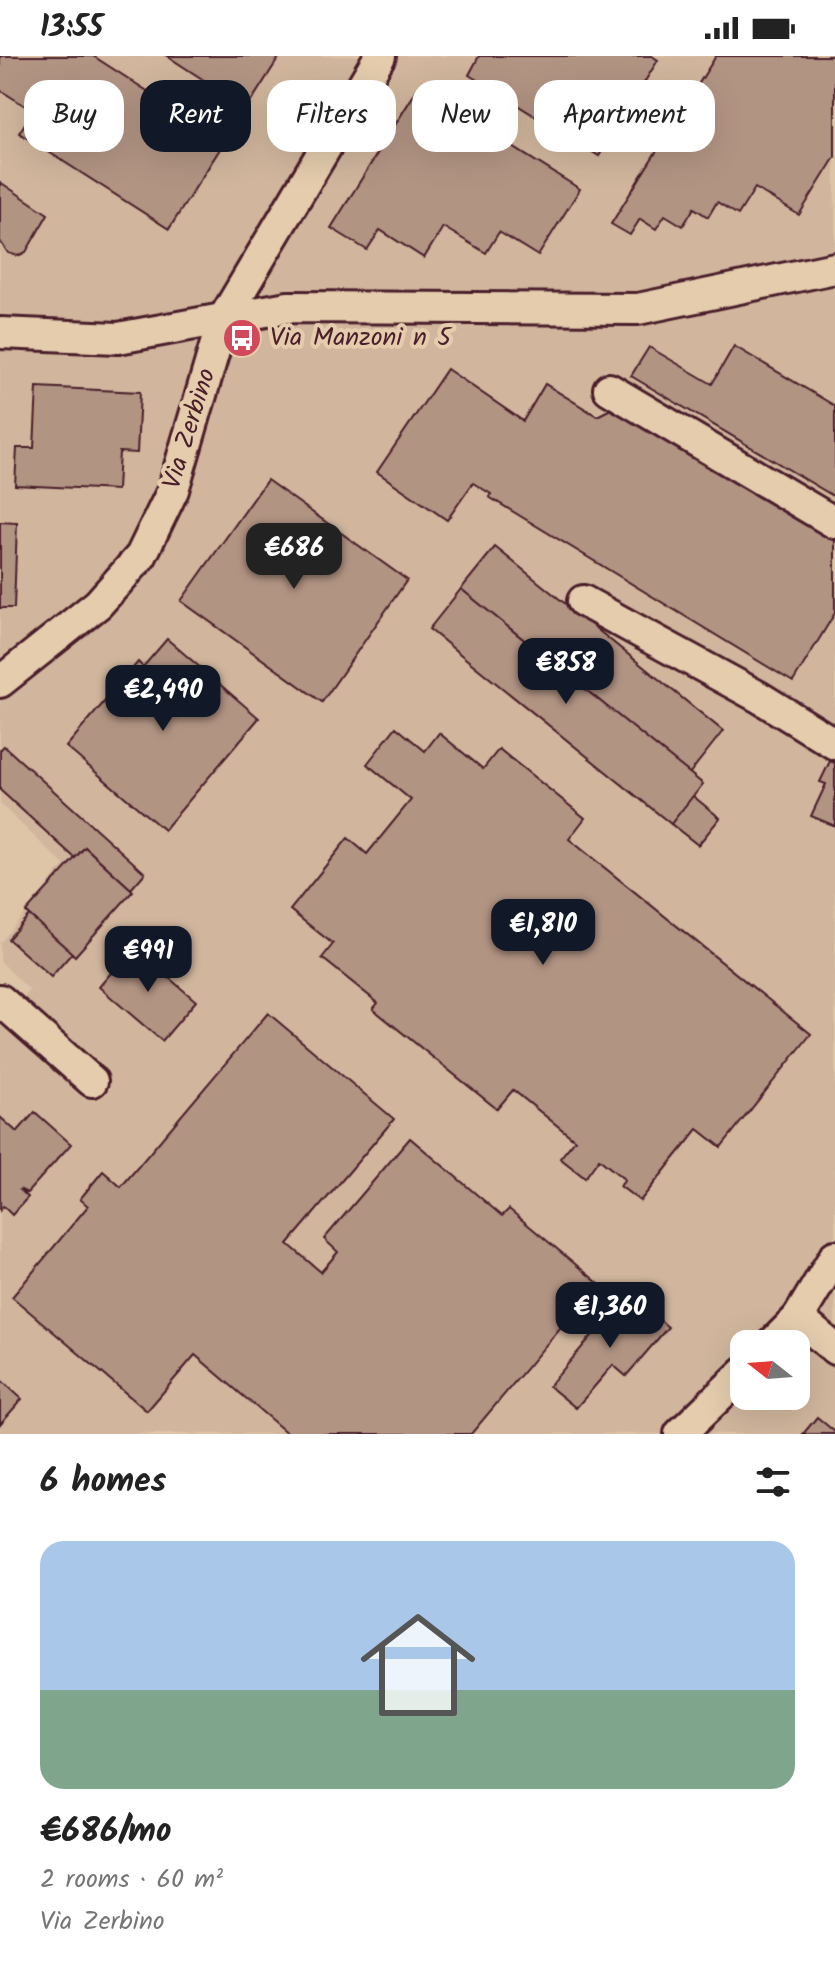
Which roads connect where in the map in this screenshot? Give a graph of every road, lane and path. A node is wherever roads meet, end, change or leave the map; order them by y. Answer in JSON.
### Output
{"nodes":[{"id":1,"x":380,"y":56,"type":"edge"},
{"id":2,"x":835,"y":268,"type":"edge"},
{"id":3,"x":223,"y":320,"type":"junction"},
{"id":4,"x":0,"y":333,"type":"edge"},
{"id":5,"x":609,"y":389,"type":"dead end"},
{"id":6,"x":835,"y":523,"type":"edge"},
{"id":7,"x":583,"y":601,"type":"dead end"},
{"id":8,"x":0,"y":682,"type":"edge"},
{"id":9,"x":835,"y":744,"type":"edge"},
{"id":10,"x":0,"y":1000,"type":"edge"},
{"id":11,"x":92,"y":1081,"type":"dead end"},
{"id":12,"x":835,"y":1256,"type":"edge"},
{"id":13,"x":798,"y":1318,"type":"junction"},
{"id":14,"x":786,"y":1330,"type":"edge"},
{"id":15,"x":835,"y":1349,"type":"edge"},
{"id":16,"x":730,"y":1386,"type":"edge"},
{"id":17,"x":680,"y":1434,"type":"edge"}],
"edges":[{"from":1,"to":3,"type":"street","name":"Via Zerbino"},
{"from":2,"to":3,"type":"street"},
{"from":3,"to":4,"type":"street"},
{"from":3,"to":8,"type":"street","name":"Via Zerbino"},
{"from":5,"to":6,"type":"street"},
{"from":7,"to":9,"type":"street"},
{"from":10,"to":11,"type":"street"},
{"from":12,"to":13,"type":"street"},
{"from":13,"to":14,"type":"street"},
{"from":13,"to":15,"type":"street"},
{"from":16,"to":17,"type":"street"}]}
